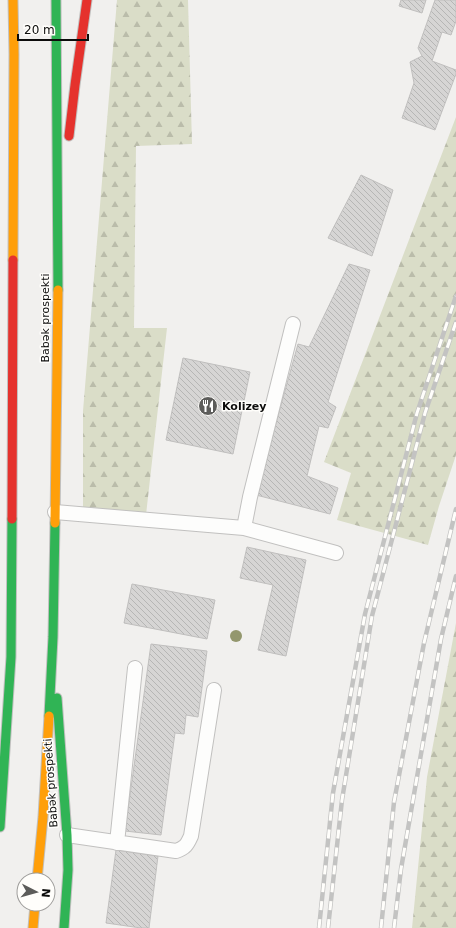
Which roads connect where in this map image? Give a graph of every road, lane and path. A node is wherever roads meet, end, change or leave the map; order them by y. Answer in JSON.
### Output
{"nodes":[{"id":1,"x":13,"y":0,"type":"edge"},
{"id":2,"x":56,"y":0,"type":"edge"},
{"id":3,"x":86,"y":0,"type":"edge"},
{"id":4,"x":67,"y":146,"type":"dead end"},
{"id":5,"x":66,"y":162,"type":"dead end"},
{"id":6,"x":58,"y":231,"type":"junction"},
{"id":7,"x":292,"y":324,"type":"dead end"},
{"id":8,"x":55,"y":512,"type":"junction"},
{"id":9,"x":244,"y":528,"type":"junction"},
{"id":10,"x":336,"y":553,"type":"dead end"},
{"id":11,"x":3,"y":618,"type":"dead end"},
{"id":12,"x":54,"y":637,"type":"junction"},
{"id":13,"x":10,"y":657,"type":"junction"},
{"id":14,"x":135,"y":668,"type":"dead end"},
{"id":15,"x":214,"y":690,"type":"dead end"},
{"id":16,"x":0,"y":699,"type":"edge"},
{"id":17,"x":0,"y":827,"type":"edge"},
{"id":18,"x":67,"y":835,"type":"junction"},
{"id":19,"x":117,"y":843,"type":"junction"},
{"id":20,"x":38,"y":872,"type":"edge"},
{"id":21,"x":34,"y":912,"type":"edge"},
{"id":22,"x":33,"y":928,"type":"edge"},
{"id":23,"x":64,"y":928,"type":"edge"}],
"edges":[{"from":1,"to":13,"type":"main road"},
{"from":2,"to":6,"type":"main road","name":"Babək prospekti"},
{"from":3,"to":4,"type":"main road"},
{"from":5,"to":6,"type":"main road"},
{"from":6,"to":8,"type":"main road","name":"Babək prospekti"},
{"from":7,"to":9,"type":"lane"},
{"from":8,"to":9,"type":"lane"},
{"from":8,"to":12,"type":"main road","name":"Babək prospekti"},
{"from":9,"to":10,"type":"lane"},
{"from":11,"to":13,"type":"main road"},
{"from":12,"to":18,"type":"main road","name":"Babək prospekti"},
{"from":12,"to":20,"type":"main road","name":"Babək prospekti"},
{"from":13,"to":16,"type":"main road"},
{"from":13,"to":17,"type":"main road"},
{"from":14,"to":19,"type":"lane"},
{"from":15,"to":19,"type":"lane"},
{"from":18,"to":19,"type":"lane"},
{"from":18,"to":23,"type":"main road","name":"Babək prospekti"},
{"from":21,"to":22,"type":"main road"}]}
